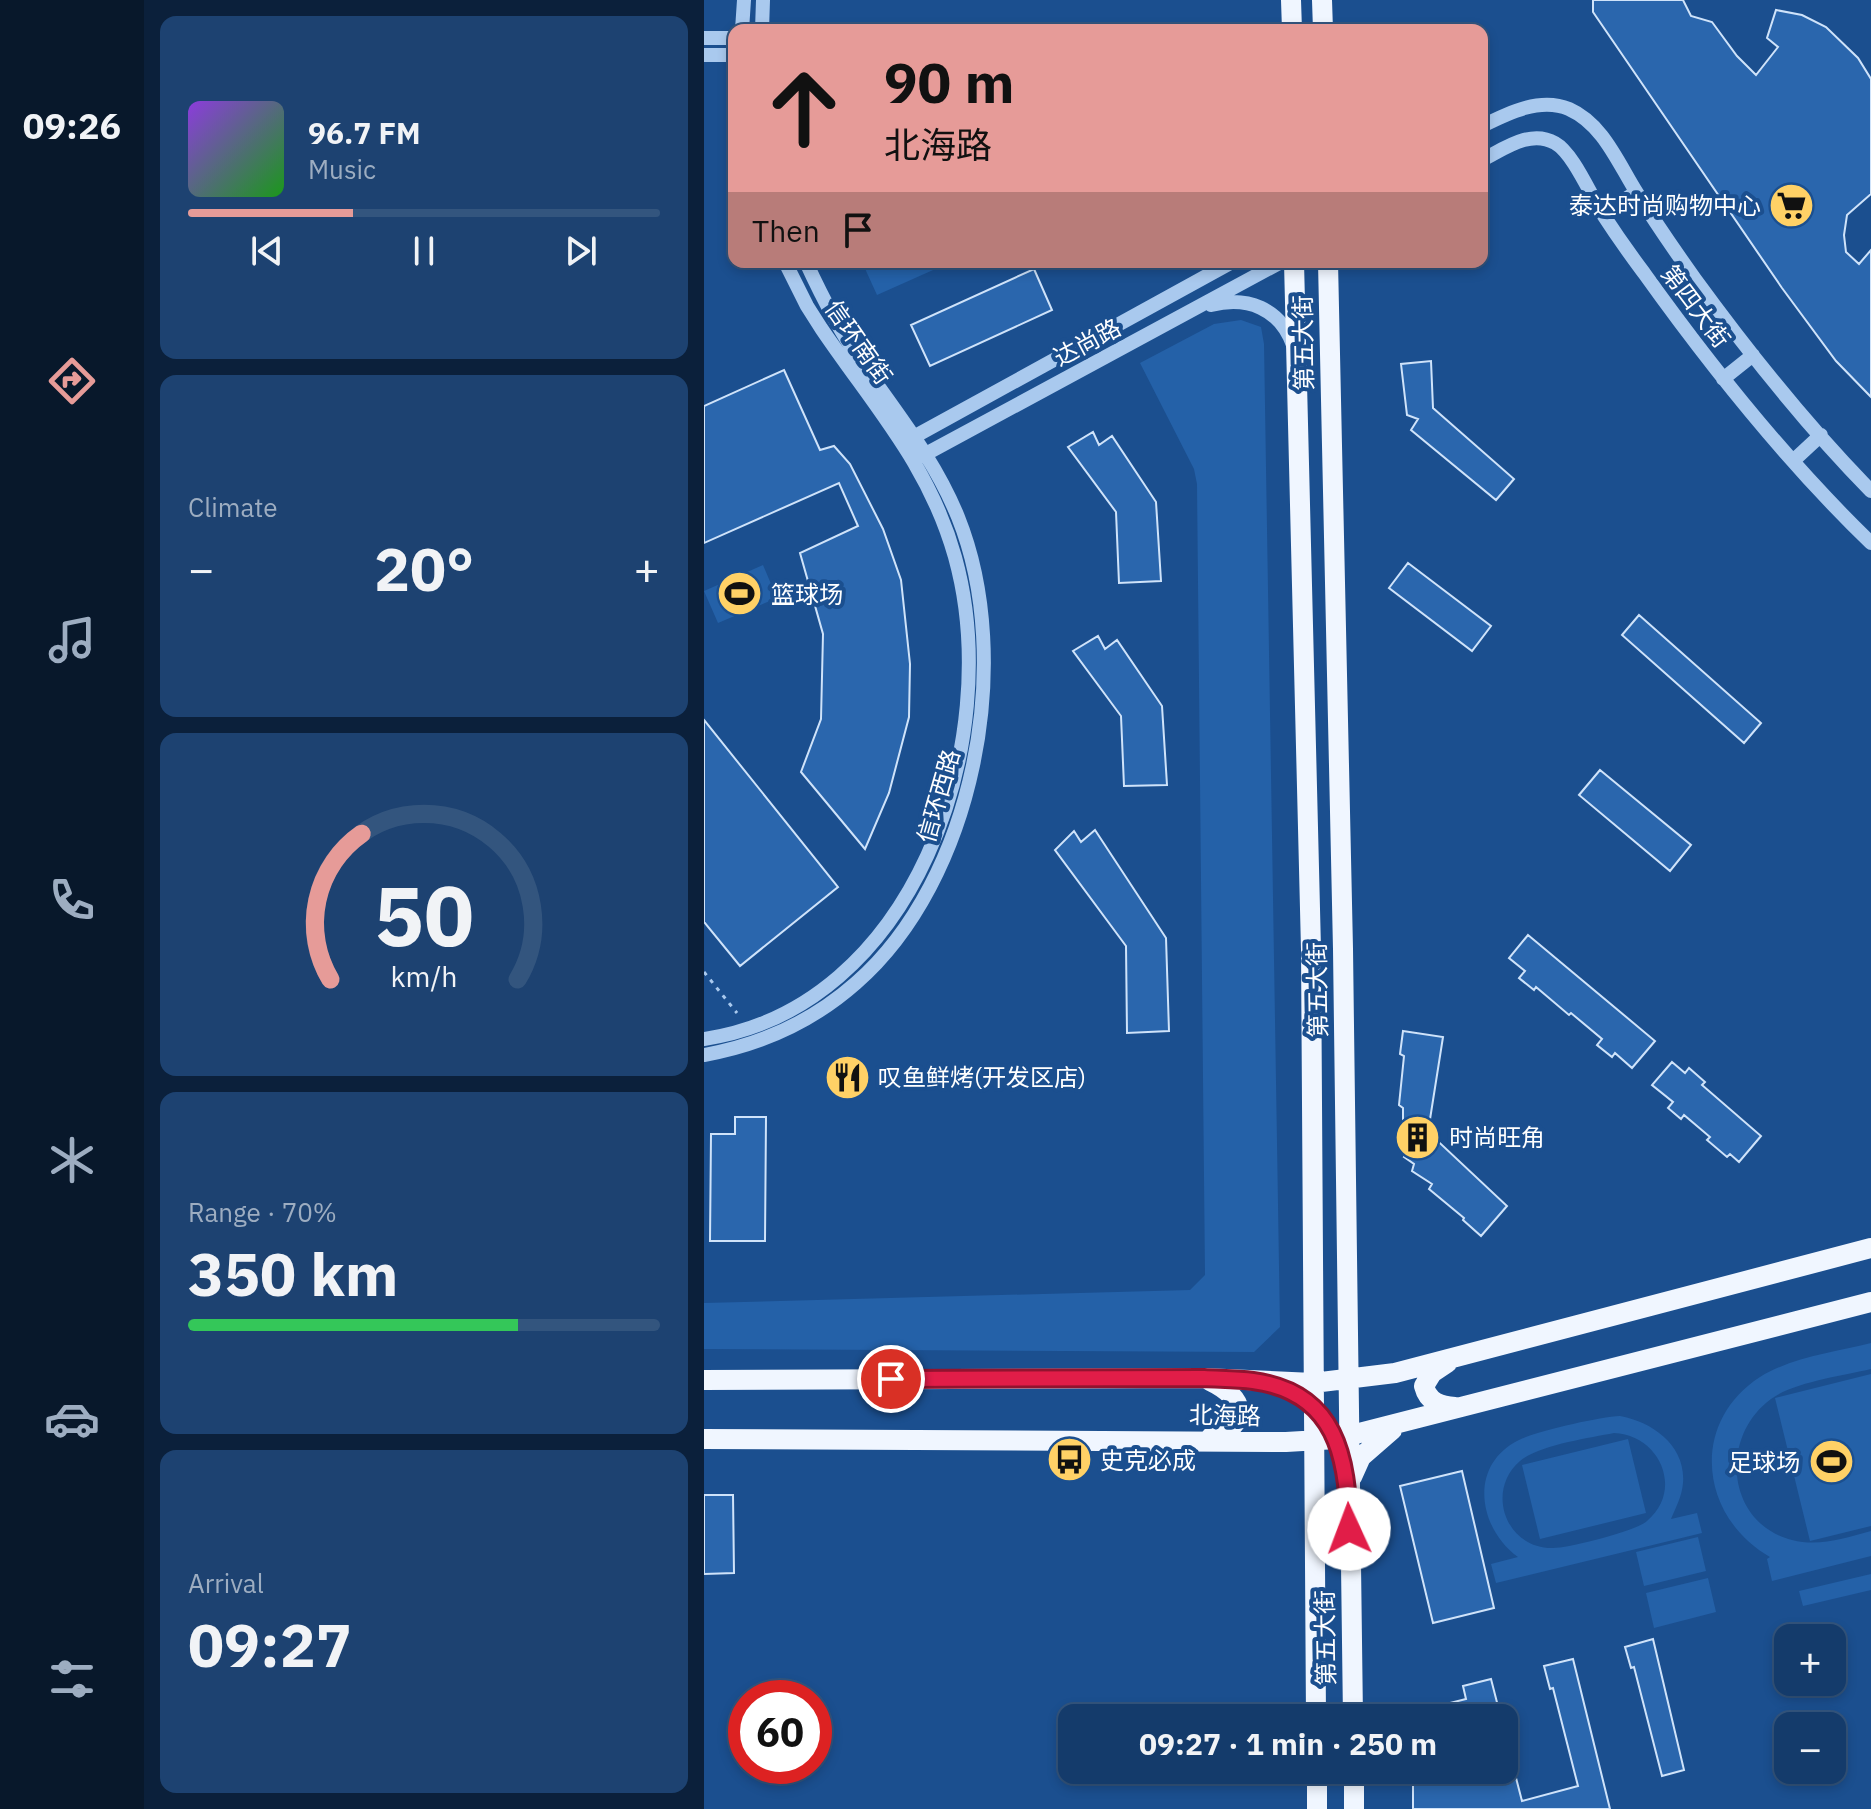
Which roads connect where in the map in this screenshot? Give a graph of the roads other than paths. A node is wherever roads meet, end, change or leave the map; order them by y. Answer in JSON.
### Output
{"nodes":[{"id":1,"x":744,"y":0,"type":"edge"},
{"id":2,"x":763,"y":0,"type":"edge"},
{"id":3,"x":1291,"y":0,"type":"edge"},
{"id":4,"x":1322,"y":0,"type":"edge"},
{"id":5,"x":742,"y":24,"type":"edge"},
{"id":6,"x":762,"y":24,"type":"edge"},
{"id":7,"x":1292,"y":24,"type":"edge"},
{"id":8,"x":1323,"y":24,"type":"edge"},
{"id":9,"x":704,"y":38,"type":"edge"},
{"id":10,"x":728,"y":38,"type":"edge"},
{"id":11,"x":704,"y":55,"type":"edge"},
{"id":12,"x":728,"y":55,"type":"edge"},
{"id":13,"x":1488,"y":123,"type":"edge"},
{"id":14,"x":1488,"y":157,"type":"edge"},
{"id":15,"x":1636,"y":192,"type":"junction"},
{"id":16,"x":1603,"y":214,"type":"junction"},
{"id":17,"x":788,"y":268,"type":"edge"},
{"id":18,"x":809,"y":268,"type":"edge"},
{"id":19,"x":1221,"y":268,"type":"edge"},
{"id":20,"x":1270,"y":268,"type":"edge"},
{"id":21,"x":1294,"y":268,"type":"edge"},
{"id":22,"x":1328,"y":268,"type":"edge"},
{"id":23,"x":1187,"y":313,"type":"junction"},
{"id":24,"x":1753,"y":355,"type":"junction"},
{"id":25,"x":1297,"y":362,"type":"junction"},
{"id":26,"x":1723,"y":379,"type":"junction"},
{"id":27,"x":1821,"y":435,"type":"junction"},
{"id":28,"x":909,"y":440,"type":"junction"},
{"id":29,"x":921,"y":457,"type":"junction"},
{"id":30,"x":1793,"y":461,"type":"junction"},
{"id":31,"x":1871,"y":491,"type":"edge"},
{"id":32,"x":1871,"y":543,"type":"edge"},
{"id":33,"x":704,"y":1039,"type":"edge"},
{"id":34,"x":704,"y":1055,"type":"edge"},
{"id":35,"x":1871,"y":1248,"type":"edge"},
{"id":36,"x":1871,"y":1302,"type":"edge"},
{"id":37,"x":1348,"y":1320,"type":"junction"},
{"id":38,"x":1458,"y":1357,"type":"junction"},
{"id":39,"x":1395,"y":1373,"type":"junction"},
{"id":40,"x":1204,"y":1378,"type":"junction"},
{"id":41,"x":704,"y":1380,"type":"edge"},
{"id":42,"x":1251,"y":1380,"type":"junction"},
{"id":43,"x":1338,"y":1394,"type":"junction"},
{"id":44,"x":1313,"y":1405,"type":"junction"},
{"id":45,"x":1470,"y":1405,"type":"junction"},
{"id":46,"x":1405,"y":1422,"type":"junction"},
{"id":47,"x":1331,"y":1437,"type":"junction"},
{"id":48,"x":704,"y":1439,"type":"edge"},
{"id":49,"x":1203,"y":1440,"type":"junction"},
{"id":50,"x":1253,"y":1441,"type":"junction"},
{"id":51,"x":1314,"y":1496,"type":"junction"},
{"id":52,"x":1349,"y":1497,"type":"junction"},
{"id":53,"x":1316,"y":1704,"type":"edge"},
{"id":54,"x":1353,"y":1704,"type":"edge"},
{"id":55,"x":1317,"y":1784,"type":"edge"},
{"id":56,"x":1354,"y":1784,"type":"edge"},
{"id":57,"x":1317,"y":1809,"type":"edge"},
{"id":58,"x":1354,"y":1809,"type":"edge"}],
"edges":[{"from":1,"to":5,"type":"street"},
{"from":2,"to":6,"type":"street"},
{"from":3,"to":7,"type":"main road"},
{"from":4,"to":8,"type":"main road"},
{"from":9,"to":10,"type":"street"},
{"from":11,"to":12,"type":"street"},
{"from":13,"to":15,"type":"street","name":"第四大街"},
{"from":14,"to":16,"type":"street","name":"第四大街"},
{"from":15,"to":16,"type":"street"},
{"from":15,"to":24,"type":"street","name":"第四大街"},
{"from":16,"to":26,"type":"street","name":"第四大街"},
{"from":17,"to":28,"type":"street","name":"信环南街"},
{"from":18,"to":28,"type":"street","name":"信环南街"},
{"from":19,"to":28,"type":"street","name":"达尚路"},
{"from":20,"to":23,"type":"street","name":"达尚路"},
{"from":21,"to":25,"type":"main road","name":"第五大街"},
{"from":22,"to":37,"type":"main road","name":"第五大街"},
{"from":23,"to":25,"type":"street"},
{"from":23,"to":29,"type":"street","name":"达尚路"},
{"from":24,"to":26,"type":"street"},
{"from":24,"to":27,"type":"street","name":"第四大街"},
{"from":25,"to":43,"type":"main road","name":"第五大街"},
{"from":26,"to":30,"type":"street","name":"第四大街"},
{"from":27,"to":30,"type":"street"},
{"from":27,"to":31,"type":"street","name":"第四大街"},
{"from":28,"to":29,"type":"street","name":"信环西路"},
{"from":29,"to":33,"type":"street","name":"信环西路"},
{"from":29,"to":34,"type":"street","name":"信环西路"},
{"from":30,"to":32,"type":"street","name":"第四大街"},
{"from":35,"to":38,"type":"main road"},
{"from":36,"to":45,"type":"main road","name":"北海路"},
{"from":37,"to":39,"type":"main road"},
{"from":37,"to":43,"type":"main road","name":"第五大街"},
{"from":38,"to":39,"type":"main road"},
{"from":38,"to":45,"type":"main road"},
{"from":39,"to":43,"type":"main road"},
{"from":40,"to":41,"type":"main road","name":"北海路"},
{"from":40,"to":42,"type":"main road","name":"北海路"},
{"from":40,"to":49,"type":"main road"},
{"from":42,"to":43,"type":"main road","name":"北海路"},
{"from":42,"to":44,"type":"main road"},
{"from":43,"to":44,"type":"main road","name":"第五大街"},
{"from":43,"to":46,"type":"main road","name":"北海路"},
{"from":43,"to":47,"type":"main road","name":"第五大街"},
{"from":44,"to":47,"type":"main road","name":"第五大街"},
{"from":45,"to":46,"type":"main road","name":"北海路"},
{"from":46,"to":47,"type":"main road","name":"北海路"},
{"from":46,"to":52,"type":"main road"},
{"from":47,"to":50,"type":"main road","name":"北海路"},
{"from":47,"to":51,"type":"main road","name":"第五大街"},
{"from":47,"to":52,"type":"main road","name":"第五大街"},
{"from":48,"to":49,"type":"main road","name":"北海路"},
{"from":49,"to":50,"type":"main road","name":"北海路"},
{"from":50,"to":51,"type":"main road"},
{"from":51,"to":53,"type":"main road","name":"第五大街"},
{"from":52,"to":54,"type":"main road","name":"第五大街"},
{"from":55,"to":57,"type":"main road"},
{"from":56,"to":58,"type":"main road"}]}
